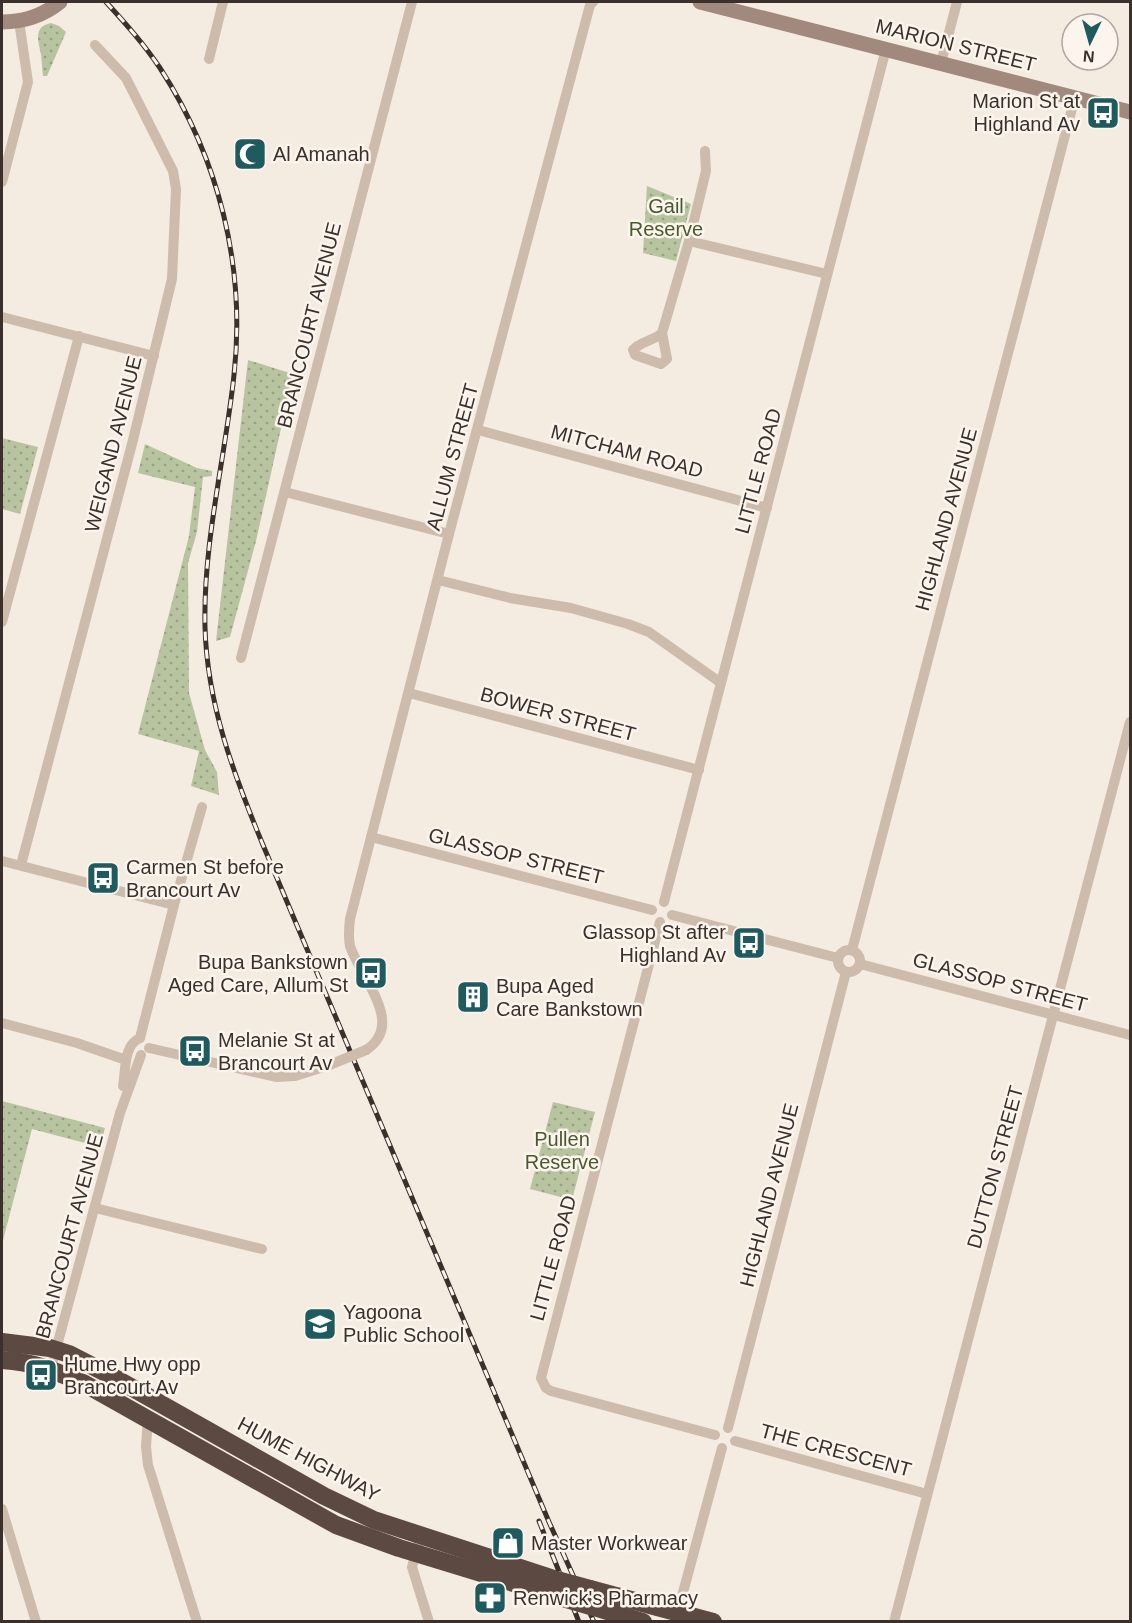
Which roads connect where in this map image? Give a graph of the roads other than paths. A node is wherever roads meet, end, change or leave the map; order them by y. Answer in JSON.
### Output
{"nodes":[{"id":1,"x":60,"y":2,"type":"edge"},
{"id":2,"x":223,"y":2,"type":"edge"},
{"id":3,"x":412,"y":2,"type":"edge"},
{"id":4,"x":700,"y":2,"type":"edge"},
{"id":5,"x":957,"y":2,"type":"edge"},
{"id":6,"x":591,"y":3,"type":"edge"},
{"id":7,"x":727,"y":5,"type":"edge"},
{"id":8,"x":19,"y":21,"type":"junction"},
{"id":9,"x":2,"y":22,"type":"edge"},
{"id":10,"x":95,"y":45,"type":"dead end"},
{"id":11,"x":886,"y":49,"type":"junction"},
{"id":12,"x":209,"y":59,"type":"dead end"},
{"id":13,"x":941,"y":63,"type":"junction"},
{"id":14,"x":1076,"y":98,"type":"junction"},
{"id":15,"x":1131,"y":112,"type":"edge"},
{"id":16,"x":705,"y":151,"type":"dead end"},
{"id":17,"x":2,"y":182,"type":"edge"},
{"id":18,"x":689,"y":241,"type":"junction"},
{"id":19,"x":827,"y":274,"type":"junction"},
{"id":20,"x":2,"y":317,"type":"edge"},
{"id":21,"x":662,"y":333,"type":"dead end"},
{"id":22,"x":79,"y":336,"type":"junction"},
{"id":23,"x":154,"y":356,"type":"junction"},
{"id":24,"x":478,"y":430,"type":"junction"},
{"id":25,"x":285,"y":492,"type":"junction"},
{"id":26,"x":767,"y":508,"type":"junction"},
{"id":27,"x":449,"y":534,"type":"junction"},
{"id":28,"x":438,"y":580,"type":"junction"},
{"id":29,"x":2,"y":622,"type":"edge"},
{"id":30,"x":241,"y":658,"type":"dead end"},
{"id":31,"x":721,"y":683,"type":"junction"},
{"id":32,"x":408,"y":693,"type":"junction"},
{"id":33,"x":1131,"y":722,"type":"edge"},
{"id":34,"x":699,"y":770,"type":"junction"},
{"id":35,"x":202,"y":807,"type":"dead end"},
{"id":36,"x":371,"y":837,"type":"junction"},
{"id":37,"x":2,"y":861,"type":"edge"},
{"id":38,"x":21,"y":865,"type":"junction"},
{"id":39,"x":664,"y":902,"type":"junction"},
{"id":40,"x":174,"y":905,"type":"junction"},
{"id":41,"x":652,"y":910,"type":"junction"},
{"id":42,"x":672,"y":915,"type":"junction"},
{"id":43,"x":660,"y":922,"type":"junction"},
{"id":44,"x":852,"y":950,"type":"junction"},
{"id":45,"x":838,"y":958,"type":"junction"},
{"id":46,"x":860,"y":964,"type":"junction"},
{"id":47,"x":846,"y":972,"type":"junction"},
{"id":48,"x":1053,"y":1015,"type":"junction"},
{"id":49,"x":2,"y":1023,"type":"edge"},
{"id":50,"x":1131,"y":1035,"type":"edge"},
{"id":51,"x":136,"y":1042,"type":"junction"},
{"id":52,"x":145,"y":1052,"type":"junction"},
{"id":53,"x":126,"y":1060,"type":"junction"},
{"id":54,"x":120,"y":1113,"type":"junction"},
{"id":55,"x":95,"y":1208,"type":"junction"},
{"id":56,"x":262,"y":1249,"type":"dead end"},
{"id":57,"x":2,"y":1342,"type":"edge"},
{"id":58,"x":57,"y":1350,"type":"junction"},
{"id":59,"x":2,"y":1360,"type":"edge"},
{"id":60,"x":51,"y":1368,"type":"junction"},
{"id":61,"x":148,"y":1418,"type":"junction"},
{"id":62,"x":728,"y":1428,"type":"junction"},
{"id":63,"x":715,"y":1435,"type":"junction"},
{"id":64,"x":735,"y":1441,"type":"junction"},
{"id":65,"x":722,"y":1448,"type":"junction"},
{"id":66,"x":927,"y":1494,"type":"junction"},
{"id":67,"x":2,"y":1509,"type":"edge"},
{"id":68,"x":421,"y":1535,"type":"junction"},
{"id":69,"x":415,"y":1553,"type":"junction"},
{"id":70,"x":677,"y":1617,"type":"edge"},
{"id":71,"x":36,"y":1622,"type":"edge"},
{"id":72,"x":197,"y":1622,"type":"edge"},
{"id":73,"x":429,"y":1622,"type":"edge"},
{"id":74,"x":643,"y":1622,"type":"edge"},
{"id":75,"x":713,"y":1622,"type":"edge"},
{"id":76,"x":894,"y":1622,"type":"edge"}],
"edges":[{"from":1,"to":8,"type":"main road"},
{"from":2,"to":12,"type":"street"},
{"from":3,"to":25,"type":"street","name":"BRANCOURT AVENUE"},
{"from":4,"to":7,"type":"main road","name":"MARION STREET"},
{"from":5,"to":13,"type":"street"},
{"from":6,"to":24,"type":"street","name":"ALLUM STREET"},
{"from":7,"to":11,"type":"main road","name":"MARION STREET"},
{"from":8,"to":9,"type":"main road"},
{"from":8,"to":17,"type":"street"},
{"from":10,"to":23,"type":"street","name":"WEIGAND AVENUE"},
{"from":11,"to":13,"type":"main road","name":"MARION STREET"},
{"from":11,"to":19,"type":"street","name":"LITTLE ROAD"},
{"from":13,"to":14,"type":"main road","name":"MARION STREET"},
{"from":14,"to":15,"type":"main road","name":"MARION STREET"},
{"from":14,"to":44,"type":"street","name":"HIGHLAND AVENUE"},
{"from":16,"to":18,"type":"street"},
{"from":18,"to":19,"type":"street"},
{"from":18,"to":21,"type":"street"},
{"from":19,"to":26,"type":"street","name":"LITTLE ROAD"},
{"from":20,"to":22,"type":"street"},
{"from":22,"to":23,"type":"street"},
{"from":22,"to":29,"type":"street"},
{"from":23,"to":38,"type":"street","name":"WEIGAND AVENUE"},
{"from":24,"to":26,"type":"street","name":"MITCHAM ROAD"},
{"from":24,"to":27,"type":"street","name":"ALLUM STREET"},
{"from":25,"to":27,"type":"street"},
{"from":25,"to":30,"type":"street","name":"BRANCOURT AVENUE"},
{"from":26,"to":31,"type":"street","name":"LITTLE ROAD"},
{"from":27,"to":28,"type":"street","name":"ALLUM STREET"},
{"from":28,"to":31,"type":"street"},
{"from":28,"to":32,"type":"street","name":"ALLUM STREET"},
{"from":31,"to":34,"type":"street","name":"LITTLE ROAD"},
{"from":32,"to":34,"type":"street","name":"BOWER STREET"},
{"from":32,"to":36,"type":"street","name":"ALLUM STREET"},
{"from":33,"to":48,"type":"street","name":"DUTTON STREET"},
{"from":34,"to":39,"type":"street","name":"LITTLE ROAD"},
{"from":35,"to":40,"type":"street","name":"BRANCOURT AVENUE"},
{"from":36,"to":41,"type":"street","name":"GLASSOP STREET"},
{"from":36,"to":52,"type":"street","name":"ALLUM STREET","bridge":true},
{"from":37,"to":38,"type":"street"},
{"from":38,"to":40,"type":"street"},
{"from":39,"to":41,"type":"street"},
{"from":39,"to":42,"type":"street"},
{"from":40,"to":51,"type":"street","name":"BRANCOURT AVENUE"},
{"from":41,"to":43,"type":"street"},
{"from":42,"to":43,"type":"street"},
{"from":42,"to":45,"type":"street"},
{"from":43,"to":63,"type":"street","name":"LITTLE ROAD"},
{"from":44,"to":45,"type":"street"},
{"from":44,"to":46,"type":"street"},
{"from":45,"to":47,"type":"street"},
{"from":46,"to":47,"type":"street"},
{"from":46,"to":48,"type":"street","name":"GLASSOP STREET"},
{"from":47,"to":62,"type":"street","name":"HIGHLAND AVENUE"},
{"from":48,"to":50,"type":"street","name":"GLASSOP STREET"},
{"from":48,"to":66,"type":"street","name":"DUTTON STREET"},
{"from":49,"to":53,"type":"street"},
{"from":51,"to":52,"type":"street"},
{"from":51,"to":52,"type":"street"},
{"from":51,"to":53,"type":"street","name":"BRANCOURT AVENUE"},
{"from":52,"to":54,"type":"street","name":"BRANCOURT AVENUE"},
{"from":53,"to":54,"type":"street","name":"BRANCOURT AVENUE"},
{"from":54,"to":55,"type":"street","name":"BRANCOURT AVENUE"},
{"from":55,"to":56,"type":"street"},
{"from":55,"to":58,"type":"street","name":"BRANCOURT AVENUE"},
{"from":57,"to":58,"type":"highway","name":"HUME HIGHWAY"},
{"from":58,"to":60,"type":"street","name":"BRANCOURT AVENUE"},
{"from":58,"to":68,"type":"highway","name":"HUME HIGHWAY"},
{"from":59,"to":60,"type":"highway"},
{"from":60,"to":61,"type":"highway"},
{"from":61,"to":69,"type":"highway"},
{"from":61,"to":72,"type":"street"},
{"from":62,"to":63,"type":"street"},
{"from":62,"to":64,"type":"street"},
{"from":63,"to":65,"type":"street"},
{"from":64,"to":65,"type":"street"},
{"from":64,"to":66,"type":"street","name":"THE CRESCENT"},
{"from":65,"to":70,"type":"street"},
{"from":66,"to":76,"type":"street","name":"DUTTON STREET"},
{"from":67,"to":71,"type":"street"},
{"from":68,"to":69,"type":"street"},
{"from":68,"to":70,"type":"highway","name":"HUME HIGHWAY","bridge":true},
{"from":69,"to":73,"type":"street"},
{"from":69,"to":74,"type":"highway","bridge":true},
{"from":70,"to":75,"type":"highway","name":"HUME HIGHWAY"}]}
